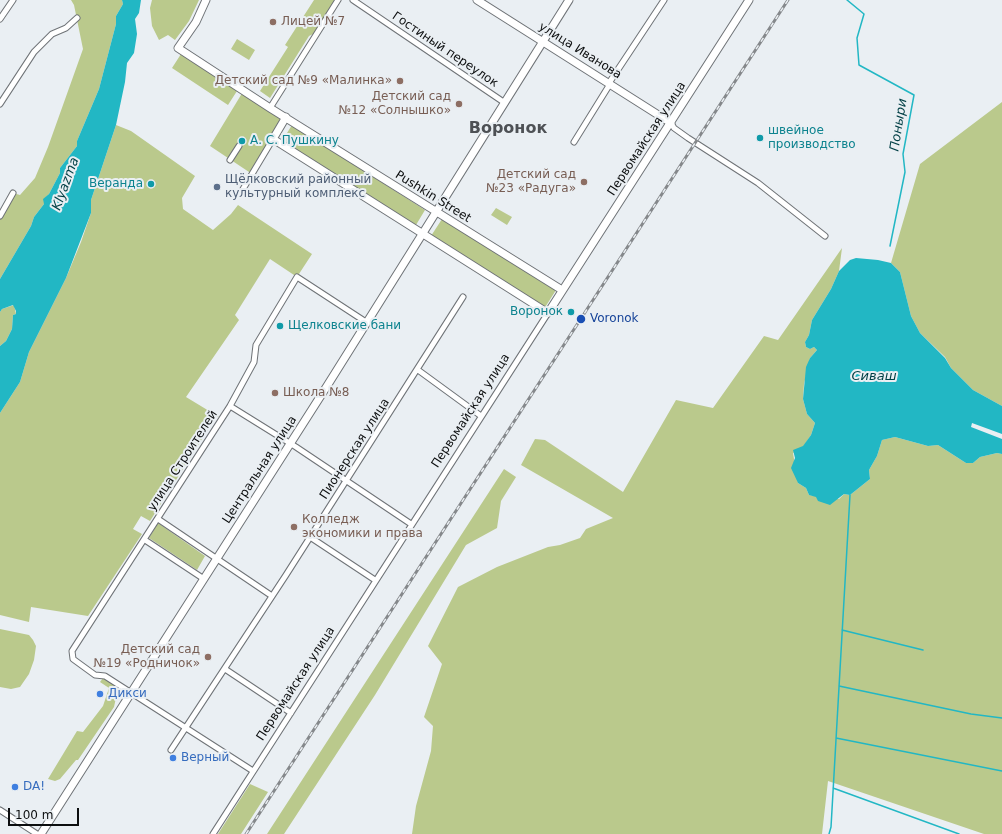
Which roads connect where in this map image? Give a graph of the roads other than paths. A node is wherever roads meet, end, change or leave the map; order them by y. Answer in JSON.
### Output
{"nodes":[{"id":1,"x":13,"y":0,"type":"edge"},
{"id":2,"x":206,"y":0,"type":"edge"},
{"id":3,"x":338,"y":0,"type":"edge"},
{"id":4,"x":353,"y":0,"type":"edge"},
{"id":5,"x":477,"y":0,"type":"edge"},
{"id":6,"x":569,"y":0,"type":"edge"},
{"id":7,"x":574,"y":0,"type":"edge"},
{"id":8,"x":664,"y":0,"type":"edge"},
{"id":9,"x":749,"y":0,"type":"edge"},
{"id":10,"x":560,"y":16,"type":"junction"},
{"id":11,"x":77,"y":18,"type":"dead end"},
{"id":12,"x":0,"y":19,"type":"edge"},
{"id":13,"x":544,"y":42,"type":"junction"},
{"id":14,"x":610,"y":83,"type":"junction"},
{"id":15,"x":505,"y":103,"type":"junction"},
{"id":16,"x":0,"y":104,"type":"edge"},
{"id":17,"x":270,"y":108,"type":"junction"},
{"id":18,"x":289,"y":119,"type":"junction"},
{"id":19,"x":671,"y":123,"type":"junction"},
{"id":20,"x":273,"y":139,"type":"junction"},
{"id":21,"x":574,"y":142,"type":"dead end"},
{"id":22,"x":239,"y":146,"type":"dead end"},
{"id":23,"x":230,"y":160,"type":"dead end"},
{"id":24,"x":14,"y":193,"type":"dead end"},
{"id":25,"x":240,"y":194,"type":"dead end"},
{"id":26,"x":436,"y":212,"type":"junction"},
{"id":27,"x":0,"y":216,"type":"edge"},
{"id":28,"x":422,"y":233,"type":"junction"},
{"id":29,"x":825,"y":236,"type":"dead end"},
{"id":30,"x":562,"y":290,"type":"junction"},
{"id":31,"x":463,"y":297,"type":"dead end"},
{"id":32,"x":548,"y":313,"type":"junction"},
{"id":33,"x":366,"y":322,"type":"junction"},
{"id":34,"x":418,"y":370,"type":"junction"},
{"id":35,"x":230,"y":406,"type":"junction"},
{"id":36,"x":481,"y":416,"type":"junction"},
{"id":37,"x":290,"y":444,"type":"junction"},
{"id":38,"x":346,"y":482,"type":"junction"},
{"id":39,"x":158,"y":519,"type":"junction"},
{"id":40,"x":411,"y":524,"type":"junction"},
{"id":41,"x":310,"y":537,"type":"junction"},
{"id":42,"x":145,"y":540,"type":"junction"},
{"id":43,"x":217,"y":559,"type":"junction"},
{"id":44,"x":204,"y":579,"type":"junction"},
{"id":45,"x":375,"y":580,"type":"junction"},
{"id":46,"x":272,"y":596,"type":"junction"},
{"id":47,"x":225,"y":669,"type":"junction"},
{"id":48,"x":131,"y":693,"type":"junction"},
{"id":49,"x":291,"y":712,"type":"junction"},
{"id":50,"x":186,"y":728,"type":"junction"},
{"id":51,"x":171,"y":750,"type":"dead end"},
{"id":52,"x":253,"y":771,"type":"junction"},
{"id":53,"x":0,"y":810,"type":"edge"},
{"id":54,"x":37,"y":834,"type":"edge"},
{"id":55,"x":41,"y":834,"type":"edge"},
{"id":56,"x":212,"y":834,"type":"edge"}],
"edges":[{"from":1,"to":12,"type":"street"},
{"from":2,"to":17,"type":"street","name":"Pushkin Street"},
{"from":3,"to":17,"type":"street"},
{"from":4,"to":15,"type":"street","name":"Гостиный переулок"},
{"from":5,"to":13,"type":"street","name":"улица Иванова"},
{"from":6,"to":10,"type":"street","name":"Центральная улица"},
{"from":7,"to":10,"type":"street","name":"Центральная улица"},
{"from":8,"to":14,"type":"street"},
{"from":9,"to":19,"type":"street","name":"Первомайская улица"},
{"from":10,"to":13,"type":"street","name":"Центральная улица"},
{"from":11,"to":16,"type":"street"},
{"from":13,"to":14,"type":"street","name":"улица Иванова"},
{"from":13,"to":15,"type":"street","name":"Центральная улица"},
{"from":14,"to":19,"type":"street","name":"улица Иванова"},
{"from":14,"to":21,"type":"street"},
{"from":15,"to":26,"type":"street","name":"Центральная улица"},
{"from":17,"to":18,"type":"street","name":"Pushkin Street"},
{"from":18,"to":20,"type":"street"},
{"from":18,"to":26,"type":"street","name":"Pushkin Street"},
{"from":19,"to":29,"type":"street"},
{"from":19,"to":30,"type":"street","name":"Первомайская улица"},
{"from":20,"to":25,"type":"street"},
{"from":20,"to":28,"type":"street"},
{"from":22,"to":23,"type":"street"},
{"from":24,"to":27,"type":"street"},
{"from":26,"to":28,"type":"street","name":"Центральная улица"},
{"from":26,"to":30,"type":"street","name":"Pushkin Street"},
{"from":28,"to":32,"type":"street"},
{"from":28,"to":33,"type":"street","name":"Центральная улица"},
{"from":30,"to":32,"type":"street","name":"Первомайская улица"},
{"from":31,"to":34,"type":"street","name":"Пионерская улица"},
{"from":32,"to":36,"type":"street","name":"Первомайская улица"},
{"from":33,"to":35,"type":"street","name":"улица Строителей"},
{"from":33,"to":37,"type":"street","name":"Центральная улица"},
{"from":34,"to":36,"type":"street"},
{"from":34,"to":38,"type":"street","name":"Пионерская улица"},
{"from":35,"to":37,"type":"street"},
{"from":35,"to":39,"type":"street","name":"улица Строителей"},
{"from":36,"to":40,"type":"street","name":"Первомайская улица"},
{"from":37,"to":38,"type":"street"},
{"from":37,"to":43,"type":"street","name":"Центральная улица"},
{"from":38,"to":40,"type":"street"},
{"from":38,"to":41,"type":"street","name":"Пионерская улица"},
{"from":39,"to":42,"type":"street","name":"улица Строителей"},
{"from":39,"to":43,"type":"street"},
{"from":40,"to":45,"type":"street","name":"Первомайская улица"},
{"from":41,"to":45,"type":"street"},
{"from":41,"to":46,"type":"street","name":"Пионерская улица"},
{"from":42,"to":44,"type":"street"},
{"from":42,"to":48,"type":"street","name":"улица Строителей"},
{"from":43,"to":44,"type":"street","name":"Центральная улица"},
{"from":43,"to":46,"type":"street"},
{"from":44,"to":48,"type":"street","name":"Центральная улица"},
{"from":45,"to":49,"type":"street","name":"Первомайская улица"},
{"from":46,"to":47,"type":"street","name":"Пионерская улица"},
{"from":47,"to":49,"type":"street"},
{"from":47,"to":50,"type":"street","name":"Пионерская улица"},
{"from":48,"to":50,"type":"street"},
{"from":48,"to":55,"type":"street","name":"Центральная улица"},
{"from":49,"to":52,"type":"street","name":"Первомайская улица"},
{"from":50,"to":51,"type":"street","name":"Пионерская улица"},
{"from":50,"to":52,"type":"street"},
{"from":52,"to":56,"type":"street","name":"Первомайская улица"},
{"from":53,"to":54,"type":"street"}]}
